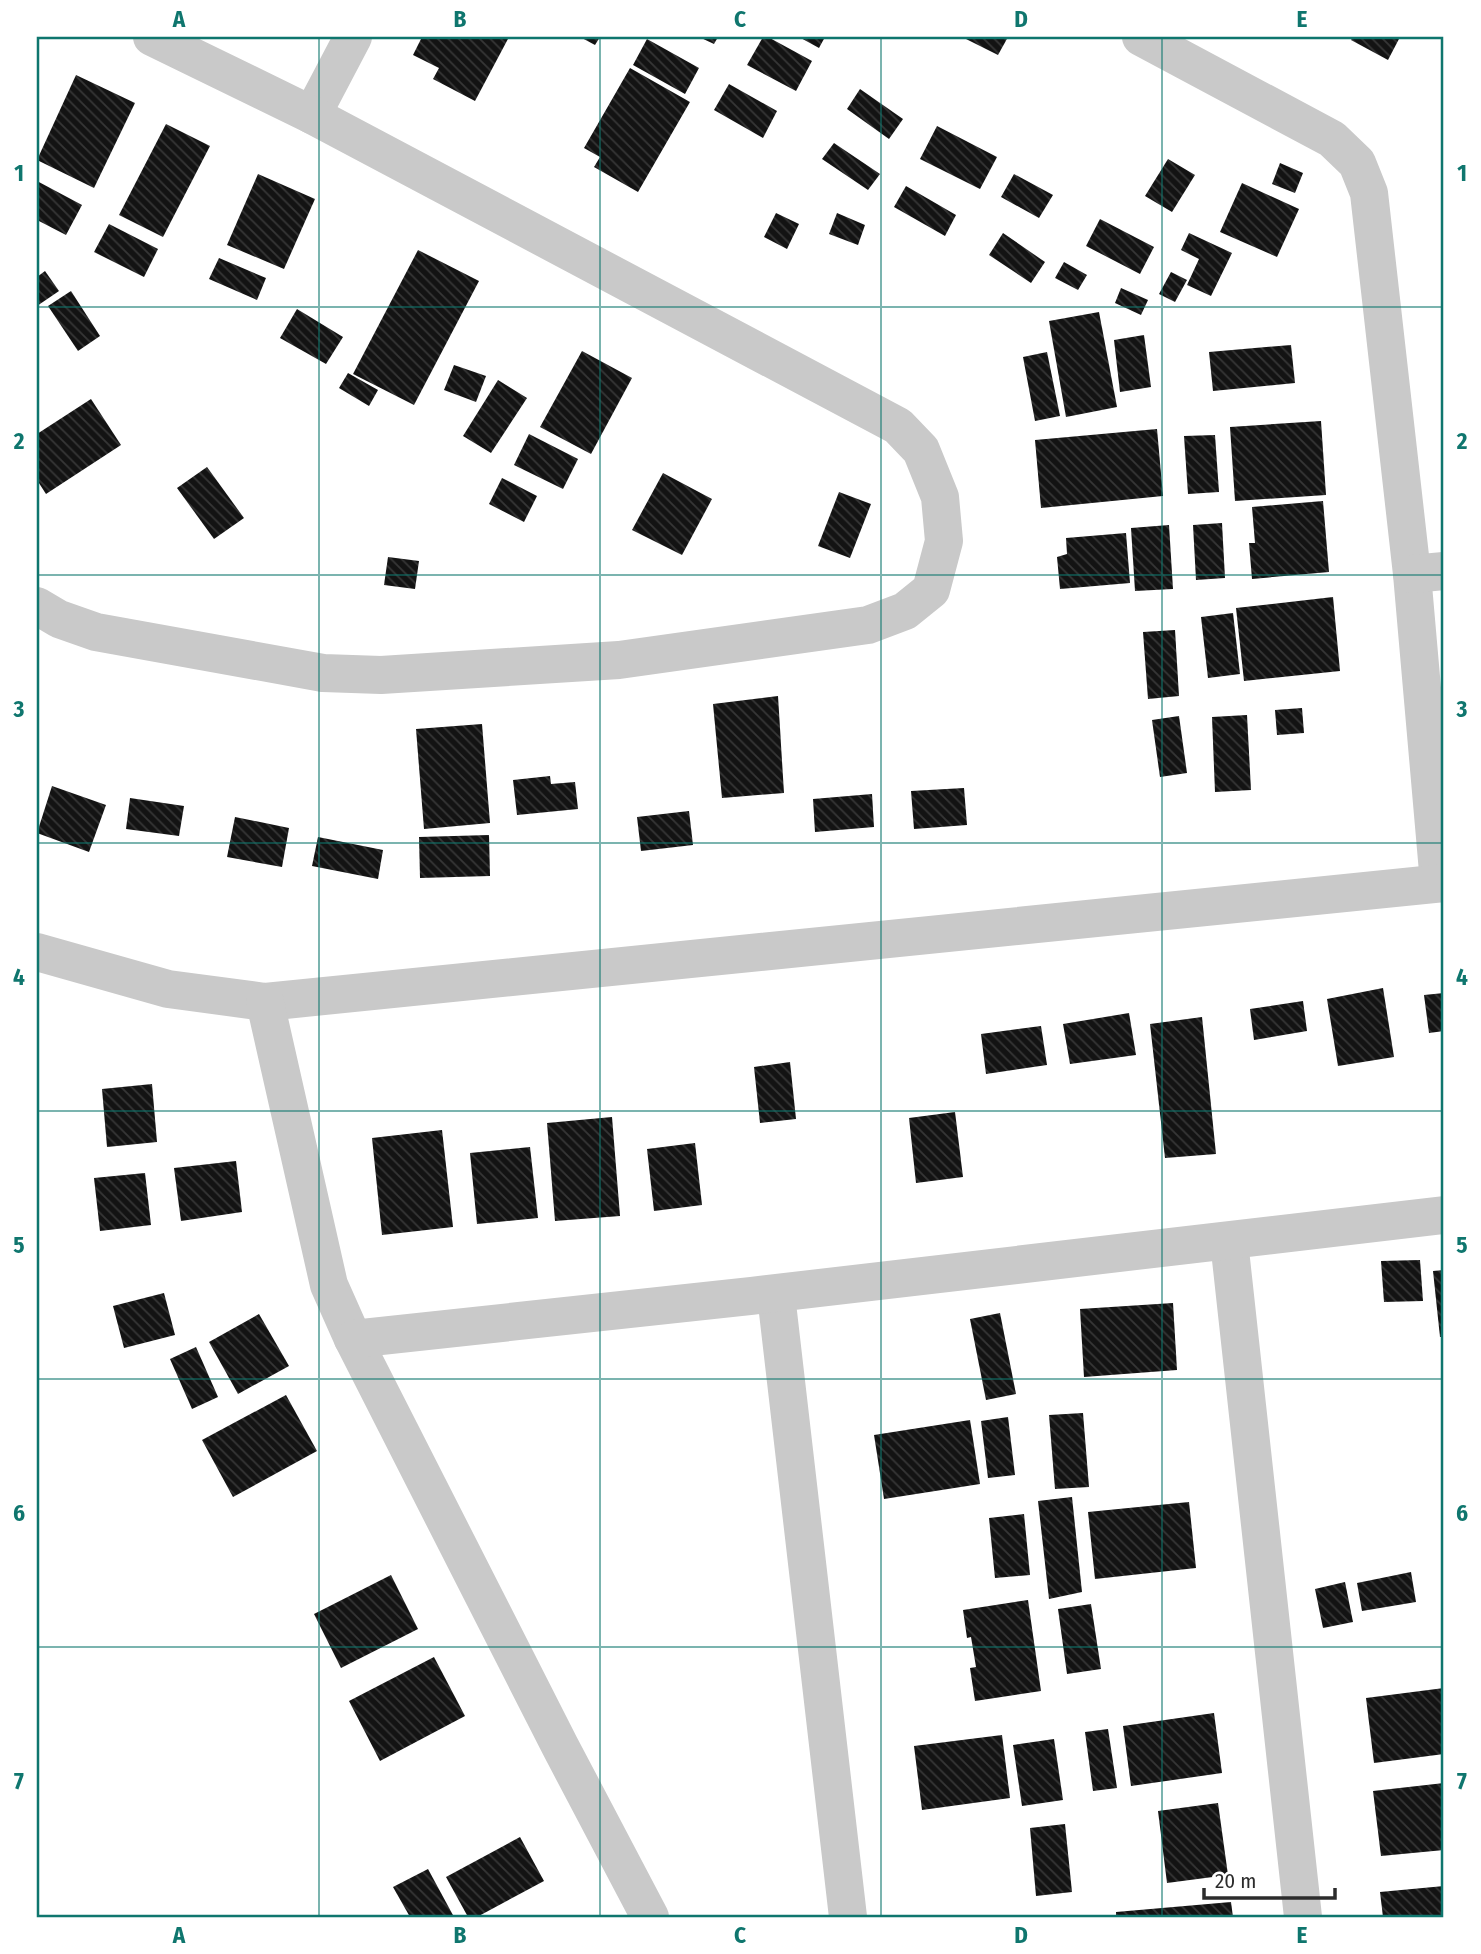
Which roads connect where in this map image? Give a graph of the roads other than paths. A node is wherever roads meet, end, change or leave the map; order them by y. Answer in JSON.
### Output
{"nodes":[{"id":1,"x":152,"y":37,"type":"edge"},
{"id":2,"x":353,"y":37,"type":"edge"},
{"id":3,"x":1141,"y":37,"type":"edge"},
{"id":4,"x":313,"y":115,"type":"junction"},
{"id":5,"x":1428,"y":572,"type":"edge"},
{"id":6,"x":37,"y":607,"type":"edge"},
{"id":7,"x":1442,"y":883,"type":"edge"},
{"id":8,"x":37,"y":952,"type":"edge"},
{"id":9,"x":265,"y":1002,"type":"junction"},
{"id":10,"x":1444,"y":1215,"type":"edge"},
{"id":11,"x":1229,"y":1241,"type":"junction"},
{"id":12,"x":776,"y":1295,"type":"junction"},
{"id":13,"x":353,"y":1339,"type":"junction"},
{"id":14,"x":650,"y":1917,"type":"edge"},
{"id":15,"x":848,"y":1917,"type":"edge"},
{"id":16,"x":1303,"y":1917,"type":"edge"}],
"edges":[{"from":1,"to":4,"type":"street"},
{"from":2,"to":4,"type":"street"},
{"from":3,"to":5,"type":"street"},
{"from":4,"to":6,"type":"street"},
{"from":5,"to":7,"type":"street"},
{"from":7,"to":9,"type":"street"},
{"from":8,"to":9,"type":"street"},
{"from":9,"to":13,"type":"street"},
{"from":10,"to":11,"type":"street"},
{"from":11,"to":12,"type":"street"},
{"from":11,"to":16,"type":"street"},
{"from":12,"to":13,"type":"street"},
{"from":12,"to":15,"type":"street"},
{"from":13,"to":14,"type":"street"}]}
